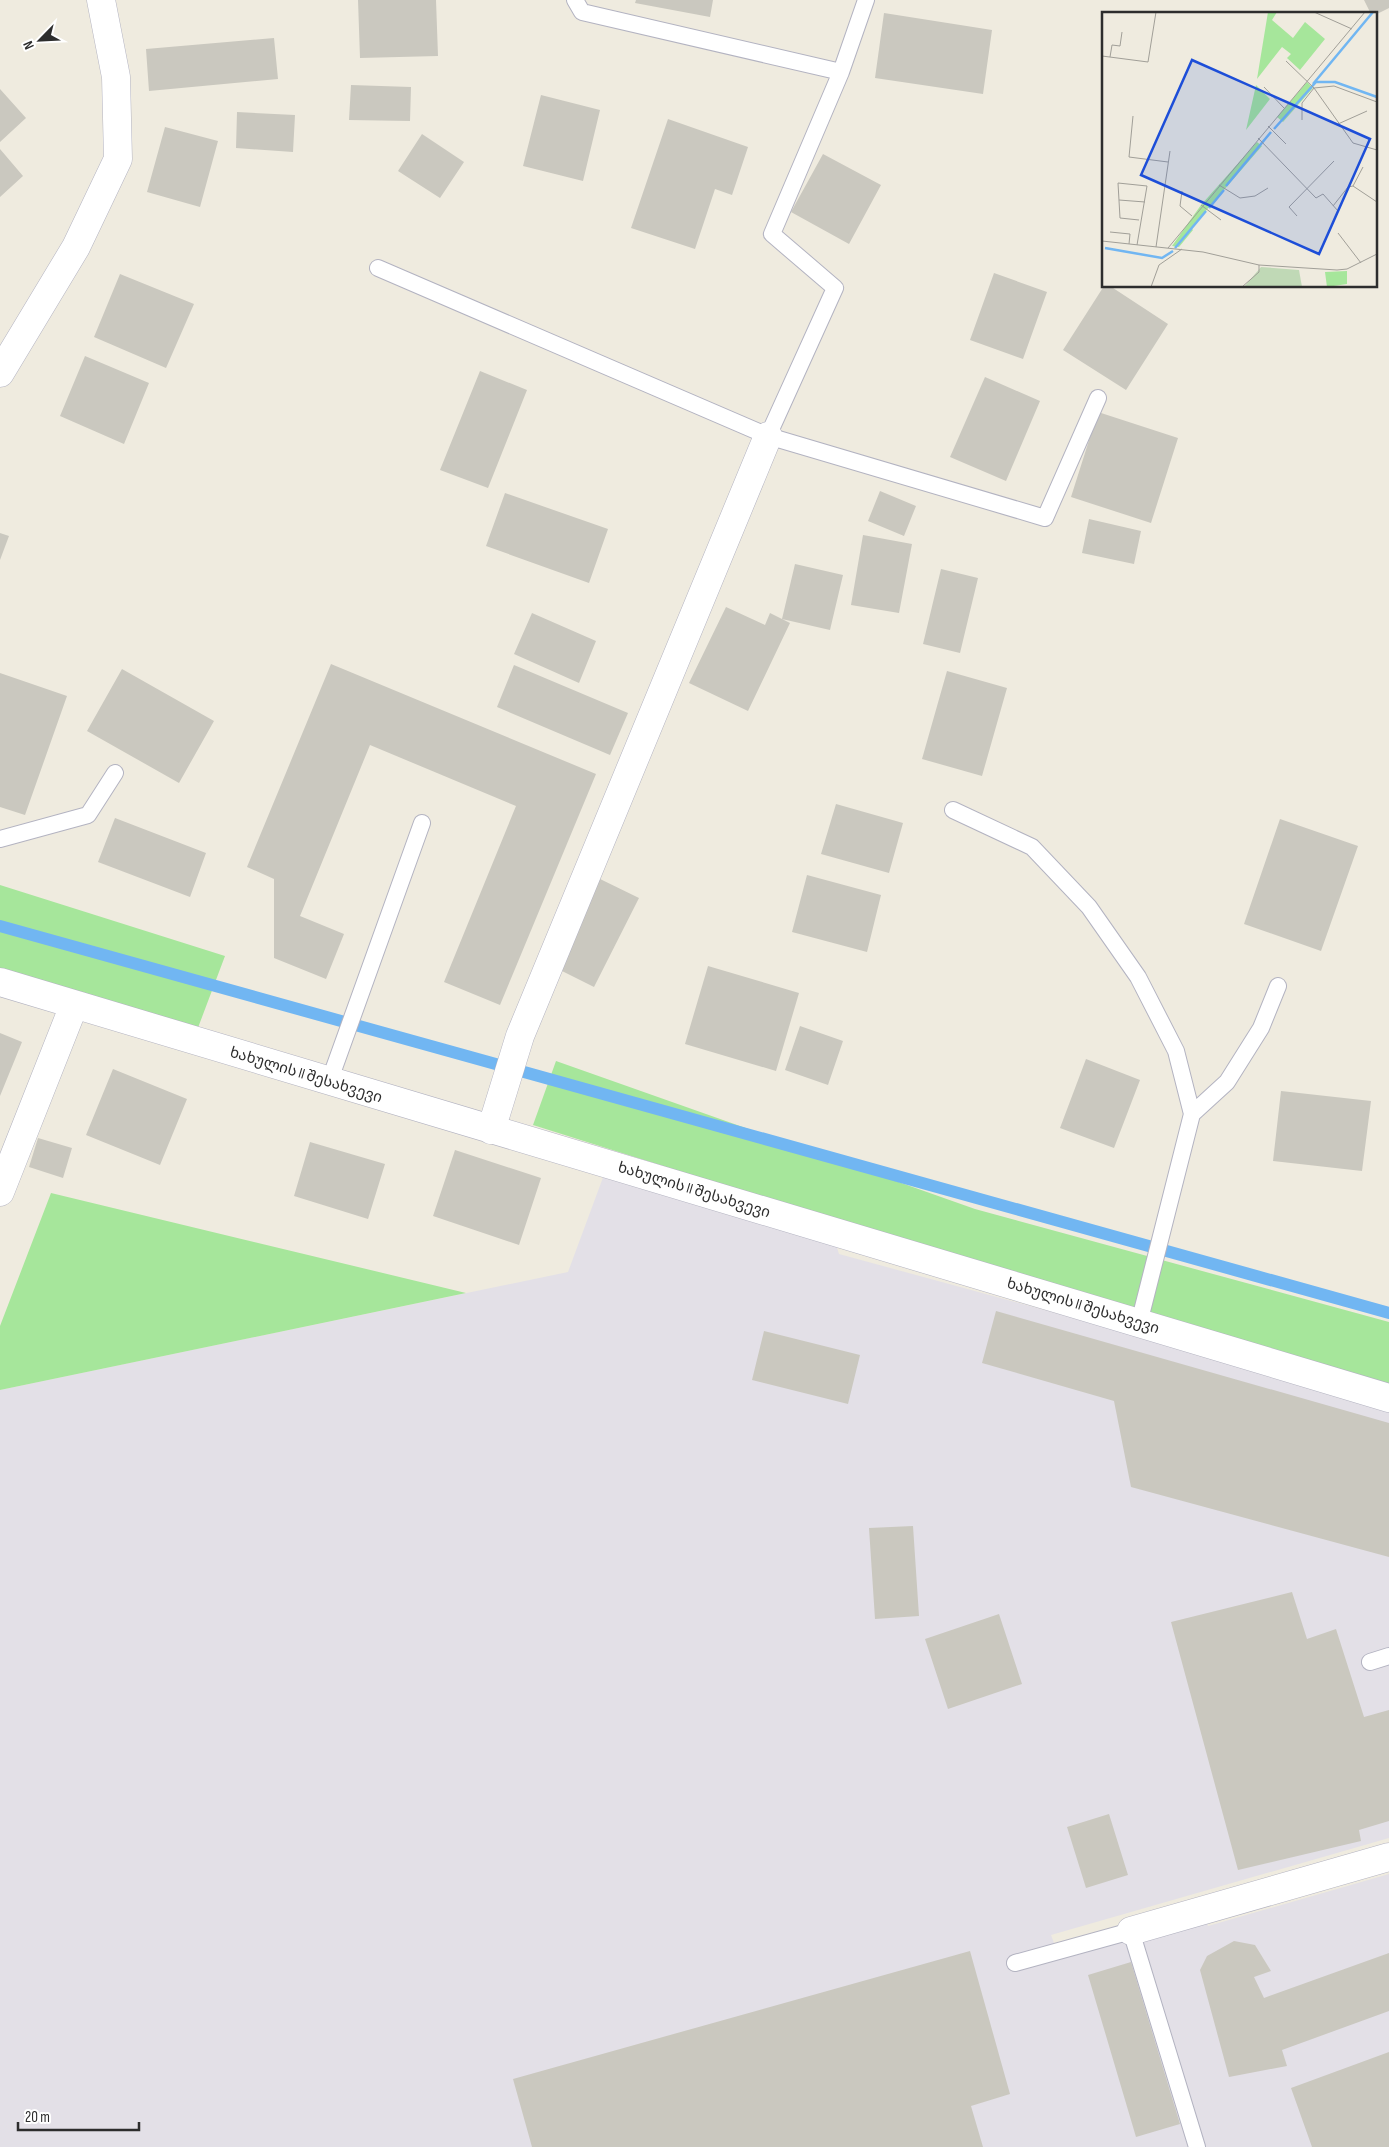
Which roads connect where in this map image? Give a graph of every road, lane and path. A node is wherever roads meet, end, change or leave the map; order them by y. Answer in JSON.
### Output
{"nodes":[{"id":1,"x":101,"y":0,"type":"edge"},
{"id":2,"x":575,"y":0,"type":"edge"},
{"id":3,"x":866,"y":0,"type":"edge"},
{"id":4,"x":841,"y":72,"type":"junction"},
{"id":5,"x":378,"y":268,"type":"dead end"},
{"id":6,"x":0,"y":373,"type":"edge"},
{"id":7,"x":1098,"y":398,"type":"dead end"},
{"id":8,"x":768,"y":436,"type":"junction"},
{"id":9,"x":114,"y":773,"type":"dead end"},
{"id":10,"x":953,"y":810,"type":"dead end"},
{"id":11,"x":422,"y":824,"type":"dead end"},
{"id":12,"x":0,"y":839,"type":"edge"},
{"id":13,"x":0,"y":982,"type":"edge"},
{"id":14,"x":1278,"y":986,"type":"dead end"},
{"id":15,"x":74,"y":1005,"type":"junction"},
{"id":16,"x":330,"y":1082,"type":"junction"},
{"id":17,"x":1192,"y":1114,"type":"junction"},
{"id":18,"x":491,"y":1130,"type":"junction"},
{"id":19,"x":0,"y":1192,"type":"edge"},
{"id":20,"x":1139,"y":1323,"type":"junction"},
{"id":21,"x":1389,"y":1398,"type":"edge"},
{"id":22,"x":1389,"y":1656,"type":"edge"},
{"id":23,"x":1370,"y":1662,"type":"dead end"},
{"id":24,"x":1389,"y":1857,"type":"edge"},
{"id":25,"x":1131,"y":1931,"type":"junction"},
{"id":26,"x":1015,"y":1963,"type":"dead end"},
{"id":27,"x":1197,"y":2147,"type":"edge"}],
"edges":[{"from":1,"to":6,"type":"street"},
{"from":2,"to":4,"type":"lane"},
{"from":3,"to":4,"type":"lane"},
{"from":4,"to":8,"type":"lane"},
{"from":5,"to":8,"type":"lane"},
{"from":7,"to":8,"type":"lane"},
{"from":8,"to":18,"type":"street"},
{"from":9,"to":12,"type":"lane"},
{"from":10,"to":17,"type":"lane"},
{"from":11,"to":16,"type":"lane"},
{"from":13,"to":15,"type":"street","name":"ხახულის II შესახვევი"},
{"from":14,"to":17,"type":"lane"},
{"from":15,"to":16,"type":"street","name":"ხახულის II შესახვევი"},
{"from":15,"to":19,"type":"street"},
{"from":16,"to":18,"type":"street","name":"ხახულის II შესახვევი"},
{"from":17,"to":20,"type":"lane"},
{"from":18,"to":20,"type":"street","name":"ხახულის II შესახვევი"},
{"from":20,"to":21,"type":"street","name":"ხახულის II შესახვევი"},
{"from":22,"to":23,"type":"lane"},
{"from":24,"to":25,"type":"street"},
{"from":25,"to":26,"type":"lane"},
{"from":25,"to":27,"type":"lane"}]}
